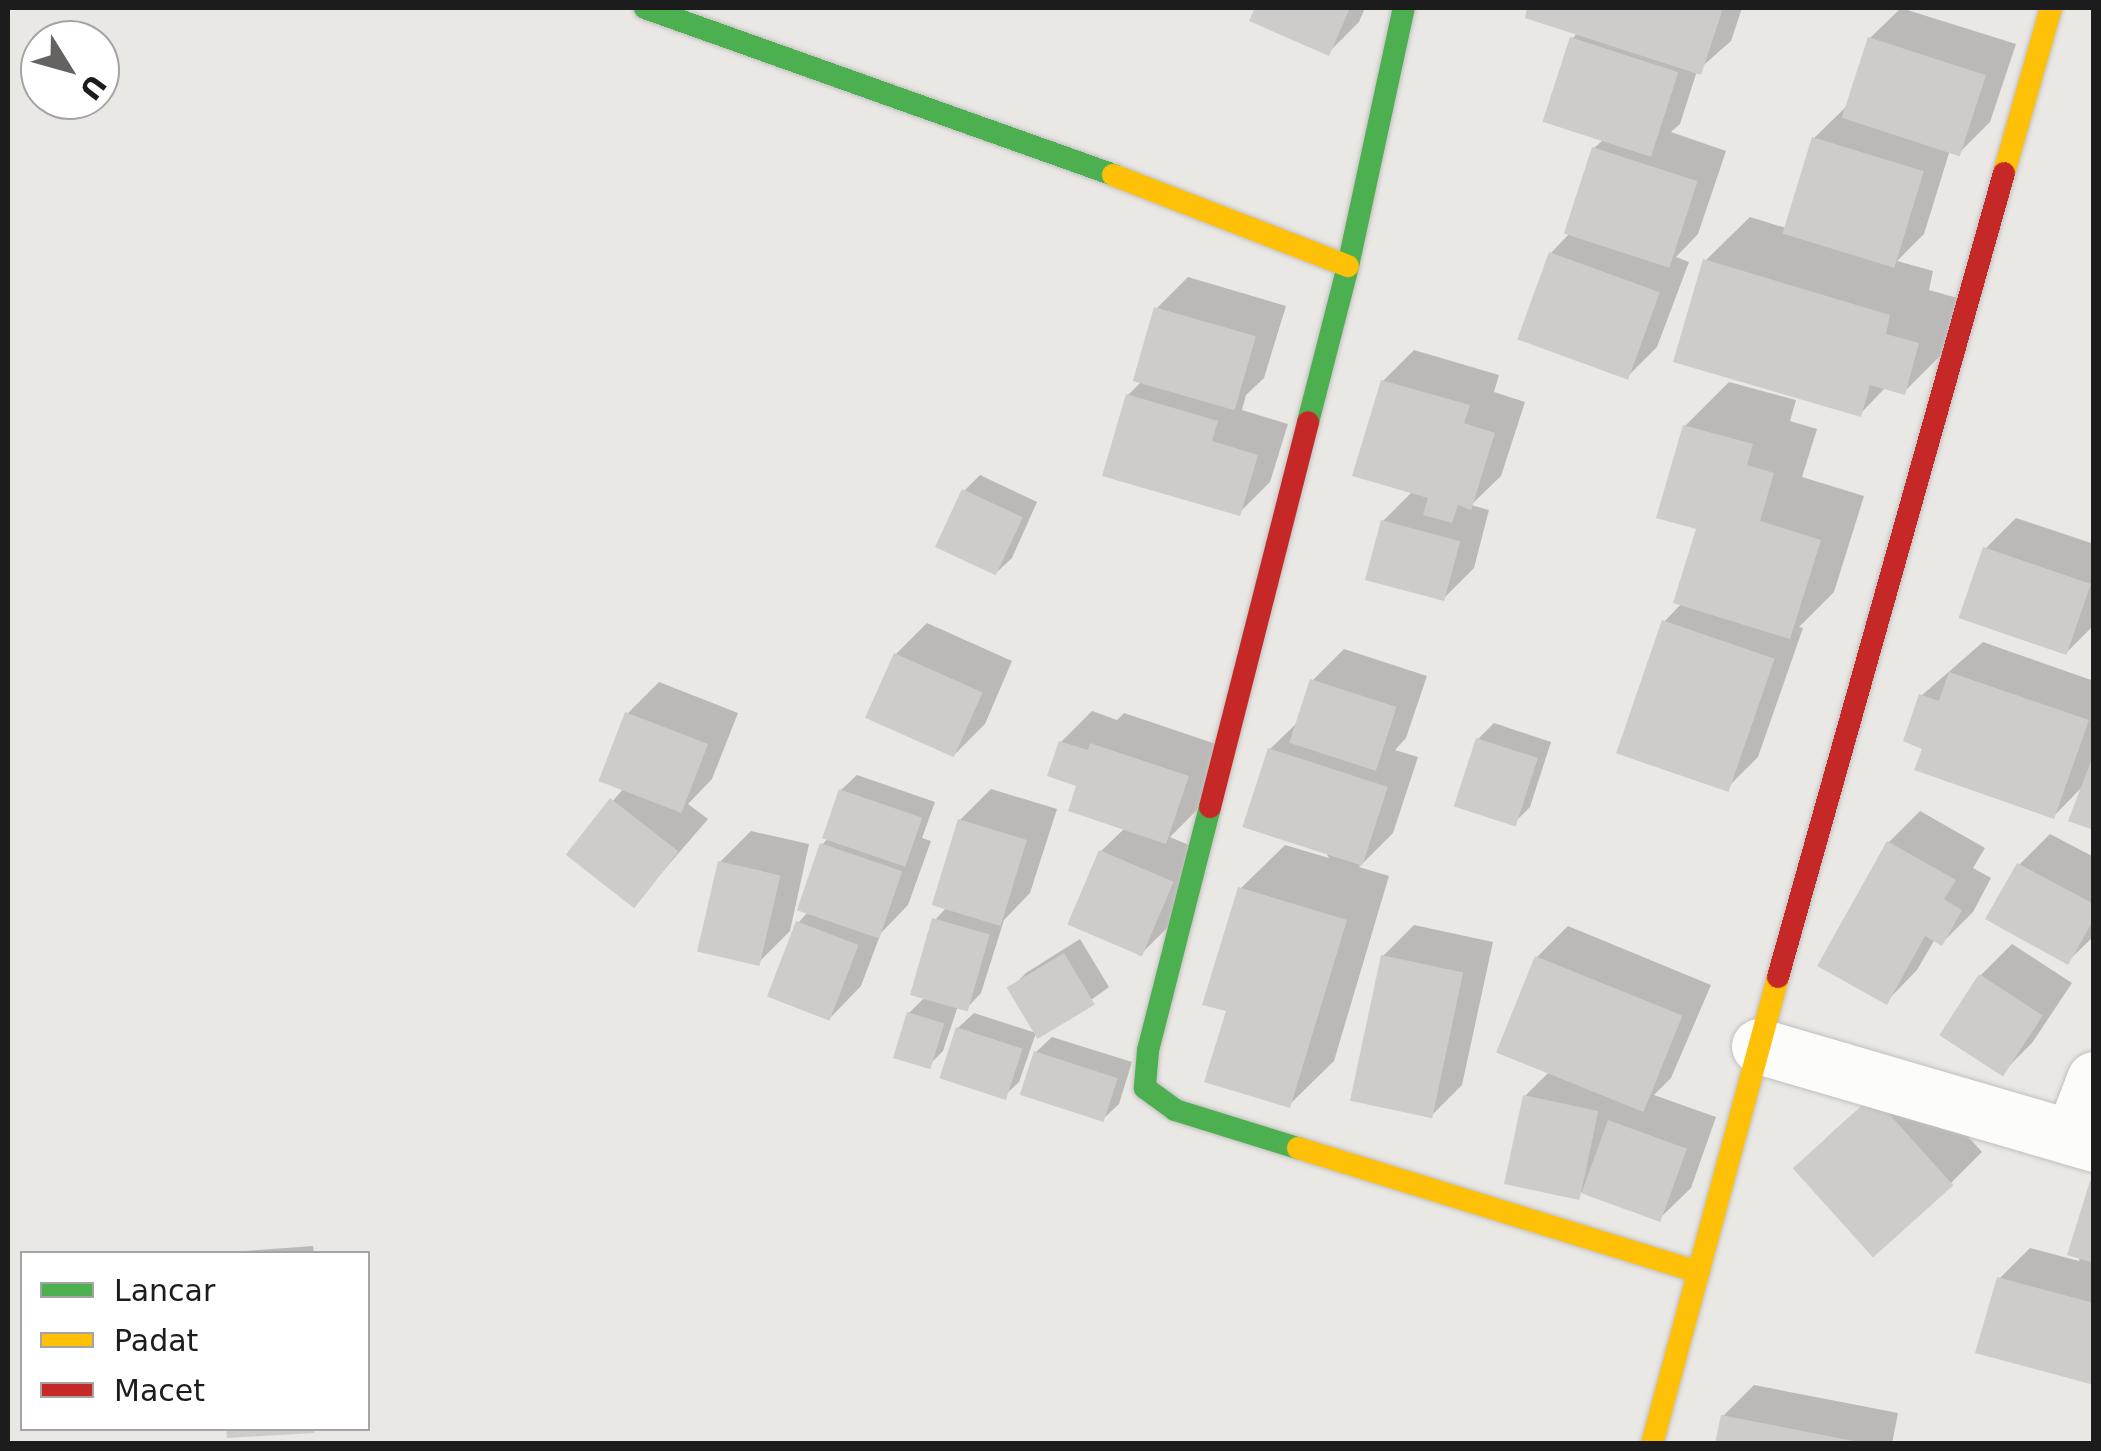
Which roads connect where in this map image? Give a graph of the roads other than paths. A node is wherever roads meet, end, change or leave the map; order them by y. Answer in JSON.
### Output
{"nodes":[{"id":1,"x":646,"y":8,"type":"edge"},
{"id":2,"x":1404,"y":8,"type":"edge"},
{"id":3,"x":2051,"y":8,"type":"edge"},
{"id":4,"x":1348,"y":266,"type":"junction"},
{"id":5,"x":1758,"y":1046,"type":"junction"},
{"id":6,"x":2094,"y":1079,"type":"edge"},
{"id":7,"x":2083,"y":1141,"type":"edge"},
{"id":8,"x":1698,"y":1272,"type":"junction"},
{"id":9,"x":1652,"y":1444,"type":"edge"}],
"edges":[{"from":1,"to":4,"type":"street"},
{"from":2,"to":4,"type":"street"},
{"from":3,"to":5,"type":"street"},
{"from":4,"to":8,"type":"street"},
{"from":5,"to":7,"type":"street"},
{"from":5,"to":8,"type":"street"},
{"from":6,"to":7,"type":"street"},
{"from":8,"to":9,"type":"street"}]}
